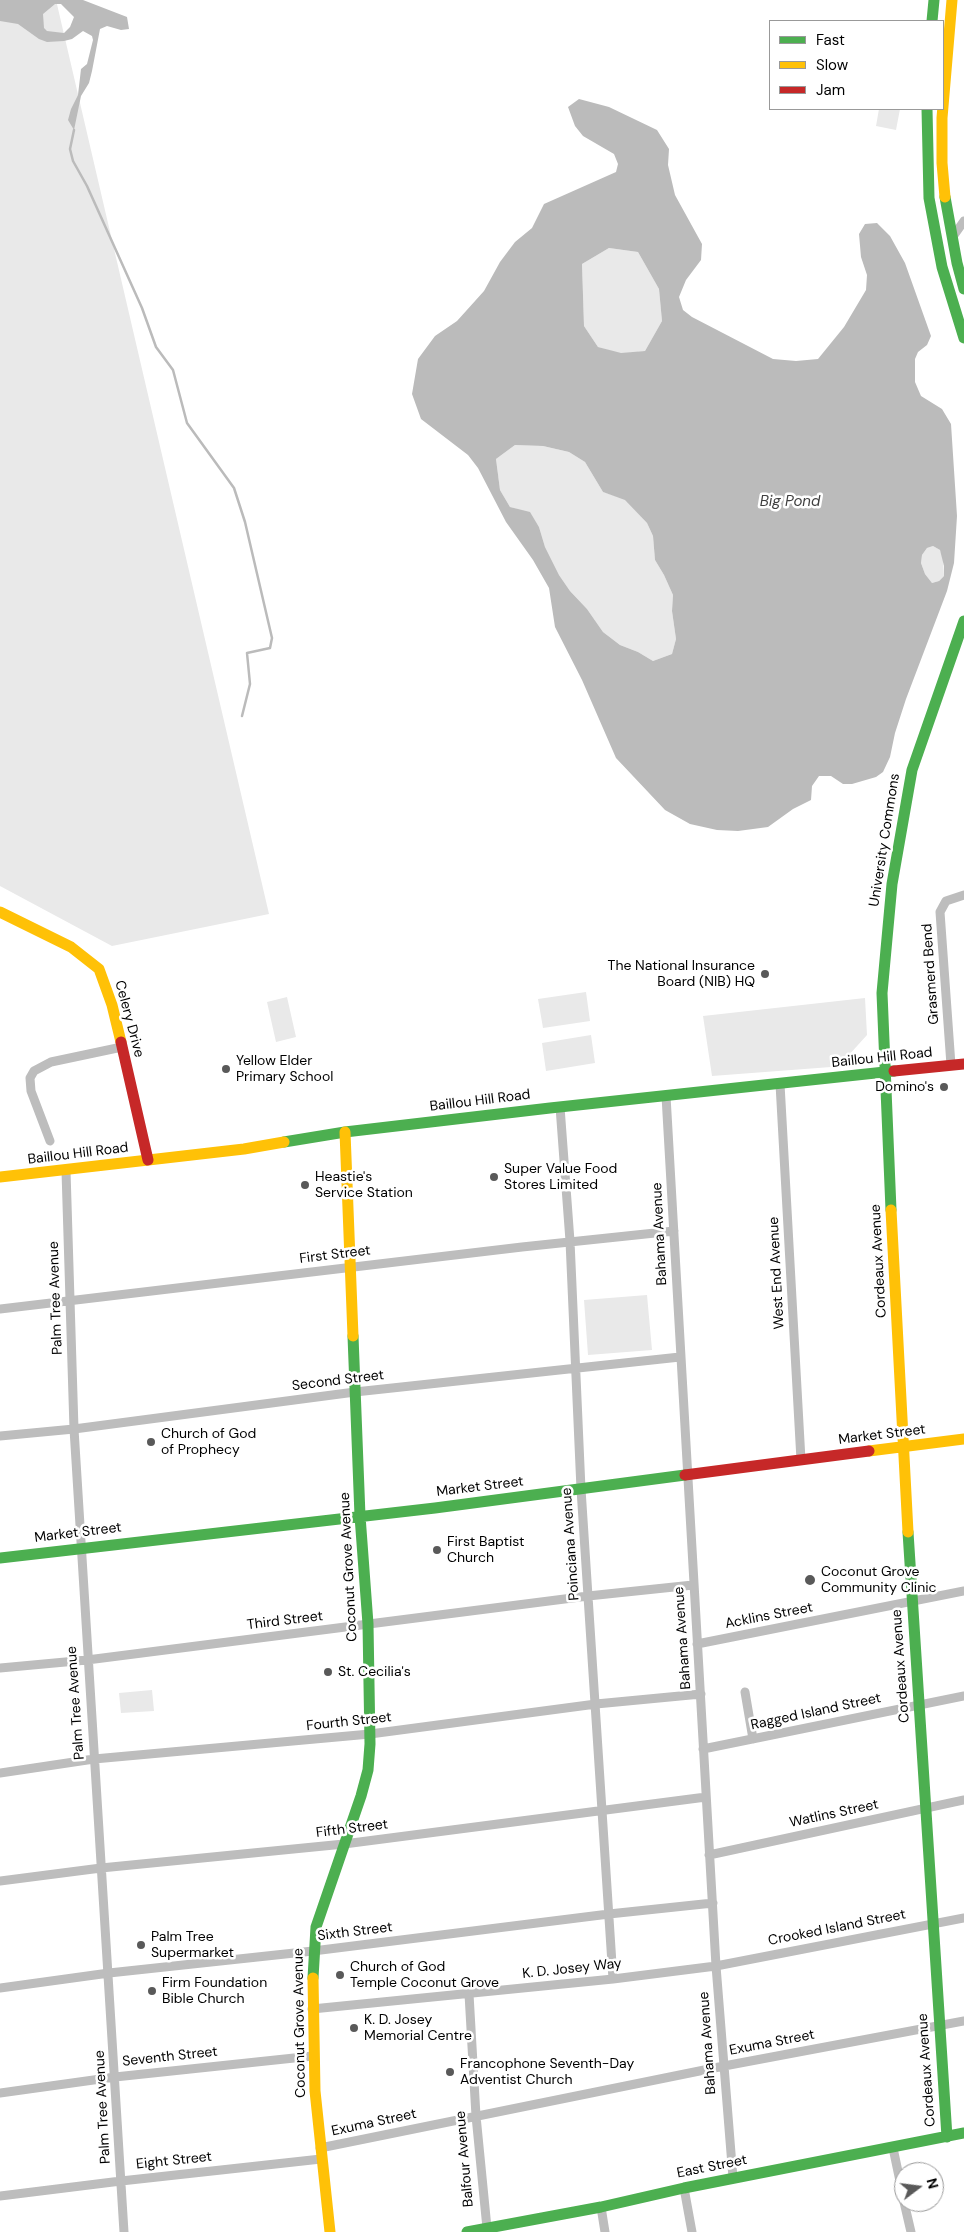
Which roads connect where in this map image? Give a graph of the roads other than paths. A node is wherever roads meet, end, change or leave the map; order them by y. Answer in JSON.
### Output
{"nodes":[{"id":1,"x":934,"y":0,"type":"edge"},
{"id":2,"x":952,"y":0,"type":"edge"},
{"id":3,"x":932,"y":20,"type":"edge"},
{"id":4,"x":944,"y":94,"type":"edge"},
{"id":5,"x":927,"y":110,"type":"edge"},
{"id":6,"x":943,"y":110,"type":"edge"},
{"id":7,"x":964,"y":221,"type":"edge"},
{"id":8,"x":952,"y":238,"type":"junction"},
{"id":9,"x":964,"y":289,"type":"edge"},
{"id":10,"x":964,"y":338,"type":"edge"},
{"id":11,"x":964,"y":621,"type":"edge"},
{"id":12,"x":964,"y":895,"type":"edge"},
{"id":13,"x":0,"y":912,"type":"edge"},
{"id":14,"x":122,"y":1047,"type":"junction"},
{"id":15,"x":964,"y":1064,"type":"edge"},
{"id":16,"x":951,"y":1065,"type":"junction"},
{"id":17,"x":884,"y":1073,"type":"junction"},
{"id":18,"x":780,"y":1084,"type":"junction"},
{"id":19,"x":666,"y":1096,"type":"junction"},
{"id":20,"x":560,"y":1107,"type":"junction"},
{"id":21,"x":345,"y":1132,"type":"junction"},
{"id":22,"x":50,"y":1141,"type":"dead end"},
{"id":23,"x":148,"y":1160,"type":"junction"},
{"id":24,"x":66,"y":1171,"type":"junction"},
{"id":25,"x":0,"y":1177,"type":"edge"},
{"id":26,"x":674,"y":1231,"type":"junction"},
{"id":27,"x":570,"y":1241,"type":"junction"},
{"id":28,"x":351,"y":1267,"type":"junction"},
{"id":29,"x":70,"y":1301,"type":"junction"},
{"id":30,"x":0,"y":1309,"type":"edge"},
{"id":31,"x":680,"y":1357,"type":"junction"},
{"id":32,"x":575,"y":1368,"type":"junction"},
{"id":33,"x":356,"y":1392,"type":"junction"},
{"id":34,"x":74,"y":1429,"type":"junction"},
{"id":35,"x":0,"y":1436,"type":"edge"},
{"id":36,"x":964,"y":1439,"type":"edge"},
{"id":37,"x":904,"y":1447,"type":"junction"},
{"id":38,"x":800,"y":1460,"type":"junction"},
{"id":39,"x":687,"y":1476,"type":"junction"},
{"id":40,"x":581,"y":1489,"type":"junction"},
{"id":41,"x":360,"y":1516,"type":"junction"},
{"id":42,"x":80,"y":1548,"type":"junction"},
{"id":43,"x":0,"y":1558,"type":"edge"},
{"id":44,"x":693,"y":1585,"type":"junction"},
{"id":45,"x":964,"y":1591,"type":"edge"},
{"id":46,"x":588,"y":1596,"type":"junction"},
{"id":47,"x":912,"y":1601,"type":"junction"},
{"id":48,"x":368,"y":1624,"type":"junction"},
{"id":49,"x":697,"y":1644,"type":"junction"},
{"id":50,"x":87,"y":1660,"type":"junction"},
{"id":51,"x":0,"y":1668,"type":"edge"},
{"id":52,"x":745,"y":1692,"type":"dead end"},
{"id":53,"x":701,"y":1694,"type":"junction"},
{"id":54,"x":964,"y":1696,"type":"edge"},
{"id":55,"x":596,"y":1704,"type":"junction"},
{"id":56,"x":919,"y":1704,"type":"junction"},
{"id":57,"x":370,"y":1734,"type":"junction"},
{"id":58,"x":753,"y":1739,"type":"junction"},
{"id":59,"x":703,"y":1750,"type":"junction"},
{"id":60,"x":94,"y":1759,"type":"junction"},
{"id":61,"x":0,"y":1773,"type":"edge"},
{"id":62,"x":706,"y":1797,"type":"junction"},
{"id":63,"x":964,"y":1800,"type":"edge"},
{"id":64,"x":925,"y":1808,"type":"junction"},
{"id":65,"x":603,"y":1811,"type":"junction"},
{"id":66,"x":344,"y":1844,"type":"junction"},
{"id":67,"x":710,"y":1855,"type":"junction"},
{"id":68,"x":101,"y":1868,"type":"junction"},
{"id":69,"x":0,"y":1881,"type":"edge"},
{"id":70,"x":713,"y":1903,"type":"junction"},
{"id":71,"x":609,"y":1914,"type":"junction"},
{"id":72,"x":964,"y":1918,"type":"edge"},
{"id":73,"x":932,"y":1923,"type":"junction"},
{"id":74,"x":313,"y":1951,"type":"junction"},
{"id":75,"x":716,"y":1966,"type":"junction"},
{"id":76,"x":109,"y":1973,"type":"junction"},
{"id":77,"x":613,"y":1979,"type":"junction"},
{"id":78,"x":0,"y":1988,"type":"edge"},
{"id":79,"x":469,"y":1994,"type":"junction"},
{"id":80,"x":312,"y":2009,"type":"junction"},
{"id":81,"x":964,"y":2021,"type":"edge"},
{"id":82,"x":939,"y":2026,"type":"junction"},
{"id":83,"x":313,"y":2056,"type":"junction"},
{"id":84,"x":724,"y":2066,"type":"junction"},
{"id":85,"x":115,"y":2077,"type":"junction"},
{"id":86,"x":0,"y":2093,"type":"edge"},
{"id":87,"x":476,"y":2116,"type":"junction"},
{"id":88,"x":964,"y":2133,"type":"edge"},
{"id":89,"x":947,"y":2137,"type":"junction"},
{"id":90,"x":893,"y":2148,"type":"junction"},
{"id":91,"x":321,"y":2154,"type":"junction"},
{"id":92,"x":896,"y":2162,"type":"edge"},
{"id":93,"x":733,"y":2178,"type":"junction"},
{"id":94,"x":121,"y":2180,"type":"junction"},
{"id":95,"x":684,"y":2188,"type":"junction"},
{"id":96,"x":0,"y":2196,"type":"edge"},
{"id":97,"x":601,"y":2207,"type":"junction"},
{"id":98,"x":906,"y":2212,"type":"edge"},
{"id":99,"x":487,"y":2230,"type":"edge"},
{"id":100,"x":124,"y":2232,"type":"edge"},
{"id":101,"x":330,"y":2232,"type":"edge"},
{"id":102,"x":466,"y":2232,"type":"edge"},
{"id":103,"x":605,"y":2232,"type":"edge"},
{"id":104,"x":692,"y":2232,"type":"edge"},
{"id":105,"x":911,"y":2232,"type":"edge"}],
"edges":[{"from":1,"to":3,"type":"main road"},
{"from":2,"to":4,"type":"main road"},
{"from":5,"to":10,"type":"main road"},
{"from":6,"to":8,"type":"main road"},
{"from":7,"to":8,"type":"street"},
{"from":8,"to":9,"type":"main road"},
{"from":11,"to":17,"type":"main road","name":"University Commons"},
{"from":12,"to":16,"type":"street","name":"Grasmerd Bend"},
{"from":13,"to":14,"type":"main road","name":"Celery Drive"},
{"from":14,"to":22,"type":"street"},
{"from":14,"to":23,"type":"main road","name":"Celery Drive"},
{"from":15,"to":16,"type":"main road","name":"Baillou Hill Road"},
{"from":16,"to":17,"type":"main road","name":"Baillou Hill Road"},
{"from":17,"to":18,"type":"main road","name":"Baillou Hill Road"},
{"from":17,"to":37,"type":"main road","name":"Cordeaux Avenue"},
{"from":18,"to":19,"type":"main road","name":"Baillou Hill Road"},
{"from":18,"to":38,"type":"street","name":"West End Avenue"},
{"from":19,"to":20,"type":"main road","name":"Baillou Hill Road"},
{"from":19,"to":26,"type":"street","name":"Bahama Avenue"},
{"from":20,"to":21,"type":"main road","name":"Baillou Hill Road"},
{"from":20,"to":27,"type":"street","name":"Poinciana Avenue"},
{"from":21,"to":23,"type":"main road","name":"Baillou Hill Road"},
{"from":21,"to":28,"type":"main road","name":"Coconut Grove Avenue"},
{"from":23,"to":24,"type":"main road","name":"Baillou Hill Road"},
{"from":24,"to":25,"type":"main road","name":"Baillou Hill Road"},
{"from":24,"to":29,"type":"street","name":"Palm Tree Avenue"},
{"from":26,"to":27,"type":"street","name":"First Street"},
{"from":26,"to":31,"type":"street","name":"Bahama Avenue"},
{"from":27,"to":28,"type":"street","name":"First Street"},
{"from":27,"to":32,"type":"street","name":"Poinciana Avenue"},
{"from":28,"to":29,"type":"street","name":"First Street"},
{"from":28,"to":33,"type":"main road","name":"Coconut Grove Avenue"},
{"from":29,"to":30,"type":"street","name":"First Street"},
{"from":29,"to":34,"type":"street","name":"Palm Tree Avenue"},
{"from":31,"to":32,"type":"street","name":"Second Street"},
{"from":31,"to":39,"type":"street","name":"Bahama Avenue"},
{"from":32,"to":33,"type":"street","name":"Second Street"},
{"from":32,"to":40,"type":"street","name":"Poinciana Avenue"},
{"from":33,"to":34,"type":"street","name":"Second Street"},
{"from":33,"to":41,"type":"main road","name":"Coconut Grove Avenue"},
{"from":34,"to":35,"type":"street","name":"Second Street"},
{"from":34,"to":42,"type":"street","name":"Palm Tree Avenue"},
{"from":36,"to":37,"type":"main road","name":"Market Street"},
{"from":37,"to":38,"type":"main road","name":"Market Street"},
{"from":37,"to":47,"type":"main road","name":"Cordeaux Avenue"},
{"from":38,"to":39,"type":"main road","name":"Market Street"},
{"from":39,"to":40,"type":"main road","name":"Market Street"},
{"from":39,"to":44,"type":"street","name":"Bahama Avenue"},
{"from":40,"to":41,"type":"main road","name":"Market Street"},
{"from":40,"to":46,"type":"street","name":"Poinciana Avenue"},
{"from":41,"to":42,"type":"main road","name":"Market Street"},
{"from":41,"to":48,"type":"main road","name":"Coconut Grove Avenue"},
{"from":42,"to":43,"type":"main road","name":"Market Street"},
{"from":42,"to":50,"type":"street","name":"Palm Tree Avenue"},
{"from":44,"to":46,"type":"street","name":"Third Street"},
{"from":44,"to":49,"type":"street","name":"Bahama Avenue"},
{"from":45,"to":47,"type":"street","name":"Acklins Street"},
{"from":46,"to":48,"type":"street","name":"Third Street"},
{"from":46,"to":55,"type":"street","name":"Poinciana Avenue"},
{"from":47,"to":49,"type":"street","name":"Acklins Street"},
{"from":47,"to":56,"type":"main road","name":"Cordeaux Avenue"},
{"from":48,"to":50,"type":"street","name":"Third Street"},
{"from":48,"to":57,"type":"main road","name":"Coconut Grove Avenue"},
{"from":49,"to":53,"type":"street","name":"Bahama Avenue"},
{"from":50,"to":51,"type":"street","name":"Third Street"},
{"from":50,"to":60,"type":"street","name":"Palm Tree Avenue"},
{"from":52,"to":58,"type":"street"},
{"from":53,"to":55,"type":"street","name":"Fourth Street"},
{"from":53,"to":59,"type":"street","name":"Bahama Avenue"},
{"from":54,"to":56,"type":"street","name":"Ragged Island Street"},
{"from":55,"to":57,"type":"street","name":"Fourth Street"},
{"from":55,"to":65,"type":"street","name":"Poinciana Avenue"},
{"from":56,"to":58,"type":"street","name":"Ragged Island Street"},
{"from":56,"to":64,"type":"main road","name":"Cordeaux Avenue"},
{"from":57,"to":60,"type":"street","name":"Fourth Street"},
{"from":57,"to":66,"type":"main road","name":"Coconut Grove Avenue"},
{"from":58,"to":59,"type":"street","name":"Ragged Island Street"},
{"from":59,"to":62,"type":"street","name":"Bahama Avenue"},
{"from":60,"to":61,"type":"street","name":"Fourth Street"},
{"from":60,"to":68,"type":"street","name":"Palm Tree Avenue"},
{"from":62,"to":65,"type":"street","name":"Fifth Street"},
{"from":62,"to":67,"type":"street","name":"Bahama Avenue"},
{"from":63,"to":64,"type":"street","name":"Watlins Street"},
{"from":64,"to":67,"type":"street","name":"Watlins Street"},
{"from":64,"to":73,"type":"main road","name":"Cordeaux Avenue"},
{"from":65,"to":66,"type":"street","name":"Fifth Street"},
{"from":65,"to":71,"type":"street","name":"Poinciana Avenue"},
{"from":66,"to":68,"type":"street","name":"Fifth Street"},
{"from":66,"to":74,"type":"main road","name":"Coconut Grove Avenue"},
{"from":67,"to":70,"type":"street","name":"Bahama Avenue"},
{"from":68,"to":69,"type":"street","name":"Fifth Street"},
{"from":68,"to":76,"type":"street","name":"Palm Tree Avenue"},
{"from":70,"to":71,"type":"street","name":"Sixth Street"},
{"from":70,"to":75,"type":"street","name":"Bahama Avenue"},
{"from":71,"to":74,"type":"street","name":"Sixth Street"},
{"from":71,"to":77,"type":"street","name":"Poinciana Avenue"},
{"from":72,"to":73,"type":"street","name":"Crooked Island Street"},
{"from":73,"to":75,"type":"street","name":"Crooked Island Street"},
{"from":73,"to":82,"type":"main road","name":"Cordeaux Avenue"},
{"from":74,"to":76,"type":"street","name":"Sixth Street"},
{"from":74,"to":80,"type":"main road","name":"Coconut Grove Avenue"},
{"from":75,"to":77,"type":"street","name":"K. D. Josey Way"},
{"from":75,"to":84,"type":"street","name":"Bahama Avenue"},
{"from":76,"to":78,"type":"street","name":"Sixth Street"},
{"from":76,"to":85,"type":"street","name":"Palm Tree Avenue"},
{"from":77,"to":79,"type":"street","name":"K. D. Josey Way"},
{"from":79,"to":80,"type":"street","name":"K. D. Josey Way"},
{"from":79,"to":87,"type":"street","name":"Balfour Avenue"},
{"from":80,"to":83,"type":"main road","name":"Coconut Grove Avenue"},
{"from":81,"to":82,"type":"street","name":"Exuma Street"},
{"from":82,"to":84,"type":"street","name":"Exuma Street"},
{"from":82,"to":89,"type":"main road","name":"Cordeaux Avenue"},
{"from":83,"to":85,"type":"street","name":"Seventh Street"},
{"from":83,"to":91,"type":"main road","name":"Coconut Grove Avenue"},
{"from":84,"to":87,"type":"street","name":"Exuma Street"},
{"from":84,"to":93,"type":"street","name":"Bahama Avenue"},
{"from":85,"to":86,"type":"street","name":"Seventh Street"},
{"from":85,"to":94,"type":"street","name":"Palm Tree Avenue"},
{"from":87,"to":91,"type":"street","name":"Exuma Street"},
{"from":87,"to":99,"type":"street","name":"Balfour Avenue"},
{"from":88,"to":89,"type":"main road","name":"East Street"},
{"from":89,"to":90,"type":"main road","name":"East Street"},
{"from":90,"to":92,"type":"street"},
{"from":90,"to":93,"type":"main road","name":"East Street"},
{"from":91,"to":94,"type":"street","name":"Eight Street"},
{"from":91,"to":101,"type":"main road","name":"Coconut Grove Avenue"},
{"from":93,"to":95,"type":"main road","name":"East Street"},
{"from":94,"to":96,"type":"street","name":"Eight Street"},
{"from":94,"to":100,"type":"street","name":"Palm Tree Avenue"},
{"from":95,"to":97,"type":"main road","name":"East Street"},
{"from":95,"to":104,"type":"street"},
{"from":97,"to":99,"type":"main road","name":"East Street"},
{"from":97,"to":103,"type":"street"},
{"from":98,"to":105,"type":"street"},
{"from":99,"to":102,"type":"main road","name":"East Street"}]}
